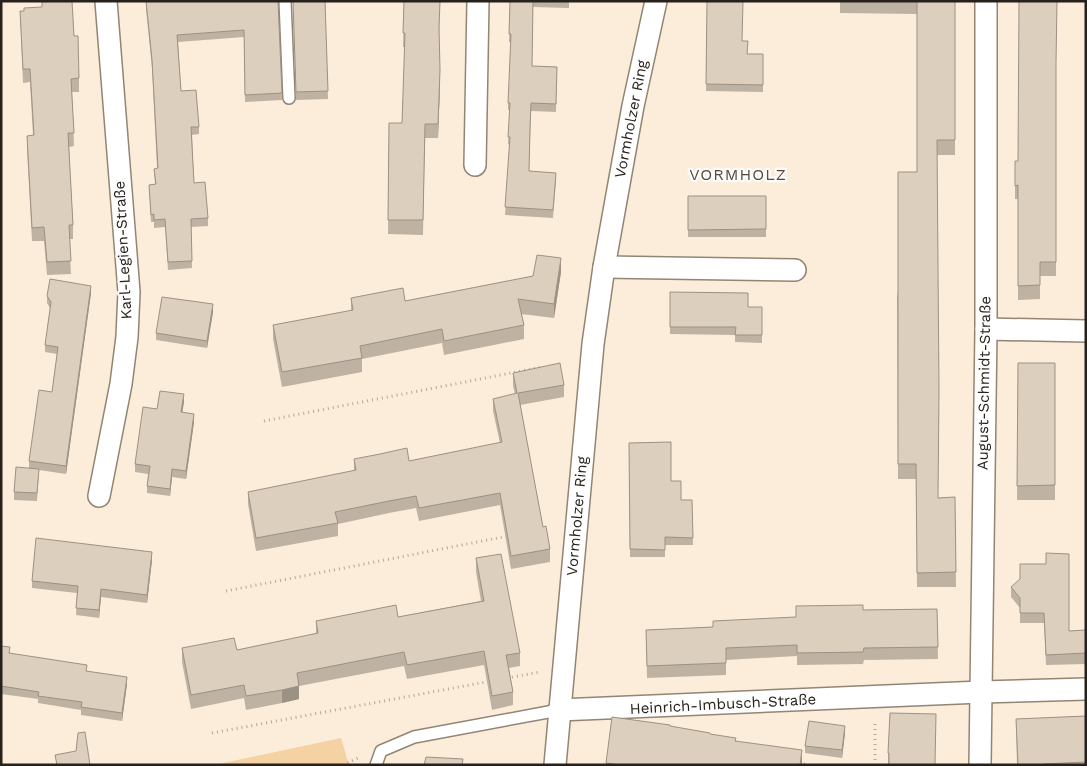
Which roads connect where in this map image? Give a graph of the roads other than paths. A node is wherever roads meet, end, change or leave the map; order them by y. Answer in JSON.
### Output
{"nodes":[{"id":1,"x":106,"y":1,"type":"edge"},
{"id":2,"x":285,"y":1,"type":"edge"},
{"id":3,"x":478,"y":1,"type":"edge"},
{"id":4,"x":656,"y":1,"type":"edge"},
{"id":5,"x":986,"y":1,"type":"edge"},
{"id":6,"x":289,"y":98,"type":"dead end"},
{"id":7,"x":475,"y":165,"type":"dead end"},
{"id":8,"x":604,"y":267,"type":"junction"},
{"id":9,"x":795,"y":270,"type":"dead end"},
{"id":10,"x":986,"y":330,"type":"junction"},
{"id":11,"x":1086,"y":331,"type":"edge"},
{"id":12,"x":99,"y":496,"type":"dead end"},
{"id":13,"x":1086,"y":689,"type":"edge"},
{"id":14,"x":981,"y":692,"type":"junction"},
{"id":15,"x":559,"y":710,"type":"junction"},
{"id":16,"x":376,"y":765,"type":"edge"},
{"id":17,"x":555,"y":765,"type":"edge"},
{"id":18,"x":980,"y":765,"type":"edge"}],
"edges":[{"from":1,"to":12,"type":"street","name":"Karl-Legien-Straße"},
{"from":2,"to":6,"type":"lane"},
{"from":3,"to":7,"type":"street"},
{"from":4,"to":8,"type":"street","name":"Vormholzer Ring"},
{"from":5,"to":10,"type":"street","name":"August-Schmidt-Straße"},
{"from":8,"to":9,"type":"street"},
{"from":8,"to":15,"type":"street","name":"Vormholzer Ring"},
{"from":10,"to":11,"type":"street"},
{"from":10,"to":14,"type":"street","name":"August-Schmidt-Straße"},
{"from":13,"to":14,"type":"street","name":"Heinrich-Imbusch-Straße"},
{"from":14,"to":15,"type":"street","name":"Heinrich-Imbusch-Straße"},
{"from":14,"to":18,"type":"street","name":"August-Schmidt-Straße"},
{"from":15,"to":16,"type":"lane","name":"Heinrich-Imbusch-Straße"},
{"from":15,"to":17,"type":"street","name":"Vormholzer Ring"}]}
